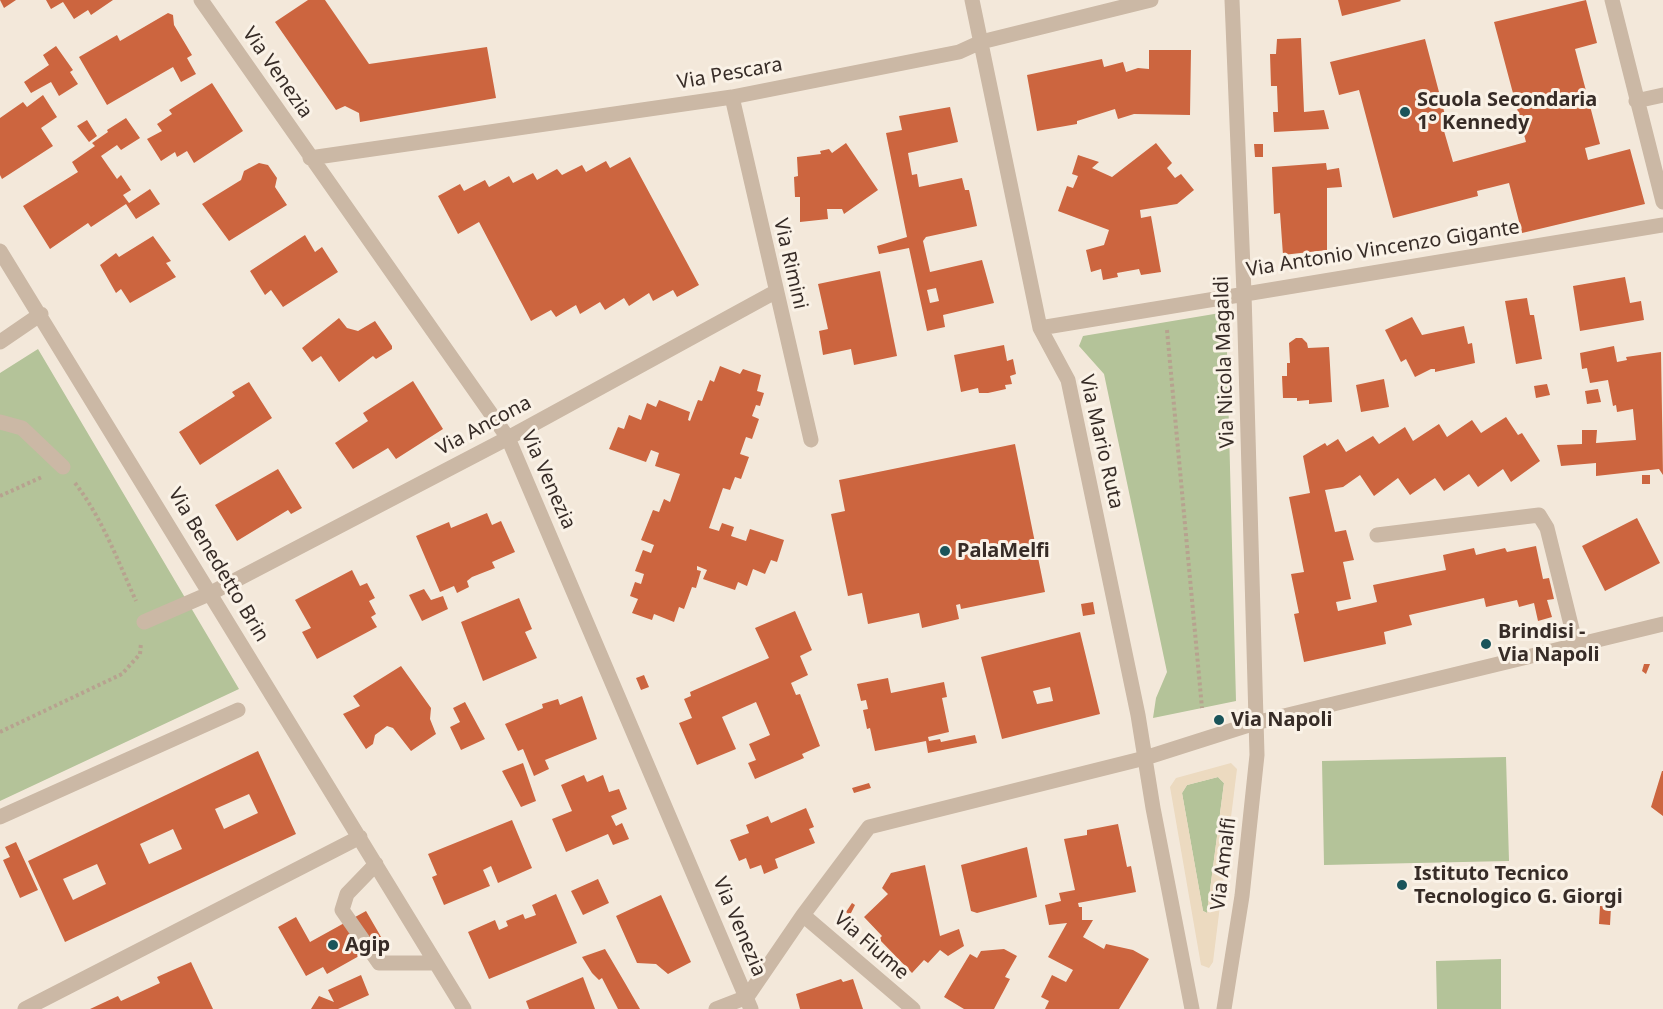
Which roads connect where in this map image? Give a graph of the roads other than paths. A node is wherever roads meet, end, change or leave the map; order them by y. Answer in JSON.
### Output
{"nodes":[{"id":1,"x":201,"y":0,"type":"edge"},
{"id":2,"x":972,"y":0,"type":"edge"},
{"id":3,"x":1151,"y":0,"type":"edge"},
{"id":4,"x":1232,"y":0,"type":"edge"},
{"id":5,"x":1612,"y":0,"type":"edge"},
{"id":6,"x":981,"y":42,"type":"junction"},
{"id":7,"x":1663,"y":95,"type":"edge"},
{"id":8,"x":732,"y":97,"type":"junction"},
{"id":9,"x":1636,"y":101,"type":"junction"},
{"id":10,"x":310,"y":158,"type":"junction"},
{"id":11,"x":1663,"y":202,"type":"edge"},
{"id":12,"x":1663,"y":225,"type":"edge"},
{"id":13,"x":0,"y":250,"type":"edge"},
{"id":14,"x":775,"y":292,"type":"junction"},
{"id":15,"x":1244,"y":293,"type":"junction"},
{"id":16,"x":41,"y":314,"type":"junction"},
{"id":17,"x":1040,"y":328,"type":"junction"},
{"id":18,"x":0,"y":342,"type":"edge"},
{"id":19,"x":0,"y":422,"type":"edge"},
{"id":20,"x":508,"y":438,"type":"junction"},
{"id":21,"x":811,"y":440,"type":"dead end"},
{"id":22,"x":63,"y":467,"type":"road end"},
{"id":23,"x":1377,"y":535,"type":"dead end"},
{"id":24,"x":211,"y":593,"type":"junction"},
{"id":25,"x":144,"y":622,"type":"road end"},
{"id":26,"x":1663,"y":624,"type":"edge"},
{"id":27,"x":1576,"y":645,"type":"junction"},
{"id":28,"x":238,"y":710,"type":"dead end"},
{"id":29,"x":1255,"y":723,"type":"junction"},
{"id":30,"x":1144,"y":758,"type":"junction"},
{"id":31,"x":0,"y":817,"type":"edge"},
{"id":32,"x":360,"y":837,"type":"junction"},
{"id":33,"x":376,"y":864,"type":"junction"},
{"id":34,"x":803,"y":915,"type":"junction"},
{"id":35,"x":436,"y":963,"type":"junction"},
{"id":36,"x":749,"y":1003,"type":"edge"},
{"id":37,"x":25,"y":1009,"type":"edge"},
{"id":38,"x":464,"y":1009,"type":"edge"},
{"id":39,"x":716,"y":1009,"type":"edge"},
{"id":40,"x":913,"y":1009,"type":"edge"},
{"id":41,"x":1192,"y":1009,"type":"edge"},
{"id":42,"x":1224,"y":1009,"type":"edge"}],
"edges":[{"from":1,"to":10,"type":"street","name":"Via Venezia"},
{"from":2,"to":6,"type":"street","name":"Via Mario Ruta"},
{"from":3,"to":6,"type":"street","name":"Via Pescara"},
{"from":4,"to":15,"type":"street","name":"Via Nicola Magaldi"},
{"from":5,"to":9,"type":"street"},
{"from":6,"to":8,"type":"street","name":"Via Pescara"},
{"from":6,"to":17,"type":"street","name":"Via Mario Ruta"},
{"from":7,"to":9,"type":"street"},
{"from":8,"to":10,"type":"street","name":"Via Pescara"},
{"from":8,"to":14,"type":"street","name":"Via Rimini"},
{"from":9,"to":11,"type":"street"},
{"from":10,"to":20,"type":"street","name":"Via Venezia"},
{"from":12,"to":15,"type":"street","name":"Via Antonio Vincenzo Gigante"},
{"from":13,"to":16,"type":"street","name":"Via Benedetto Brin"},
{"from":14,"to":20,"type":"street","name":"Via Ancona"},
{"from":14,"to":21,"type":"street","name":"Via Rimini"},
{"from":15,"to":17,"type":"street","name":"Via Antonio Vincenzo Gigante"},
{"from":15,"to":29,"type":"street","name":"Via Nicola Magaldi"},
{"from":16,"to":18,"type":"street"},
{"from":16,"to":24,"type":"street","name":"Via Benedetto Brin"},
{"from":17,"to":30,"type":"street","name":"Via Mario Ruta"},
{"from":19,"to":22,"type":"street"},
{"from":20,"to":24,"type":"street","name":"Via Ancona"},
{"from":20,"to":36,"type":"street","name":"Via Venezia"},
{"from":23,"to":27,"type":"street"},
{"from":24,"to":25,"type":"street","name":"Via Ancona"},
{"from":24,"to":32,"type":"street","name":"Via Benedetto Brin"},
{"from":26,"to":27,"type":"street"},
{"from":27,"to":29,"type":"street"},
{"from":28,"to":31,"type":"street"},
{"from":29,"to":30,"type":"street"},
{"from":29,"to":42,"type":"street","name":"Via Amalfi"},
{"from":30,"to":34,"type":"street"},
{"from":30,"to":41,"type":"street"},
{"from":32,"to":33,"type":"street","name":"Via Benedetto Brin"},
{"from":32,"to":37,"type":"street"},
{"from":33,"to":35,"type":"street","name":"Via Benedetto Brin"},
{"from":33,"to":35,"type":"street"},
{"from":34,"to":36,"type":"street"},
{"from":34,"to":40,"type":"street","name":"Via Fiume"},
{"from":35,"to":38,"type":"street","name":"Via Benedetto Brin"},
{"from":36,"to":39,"type":"street"}]}
